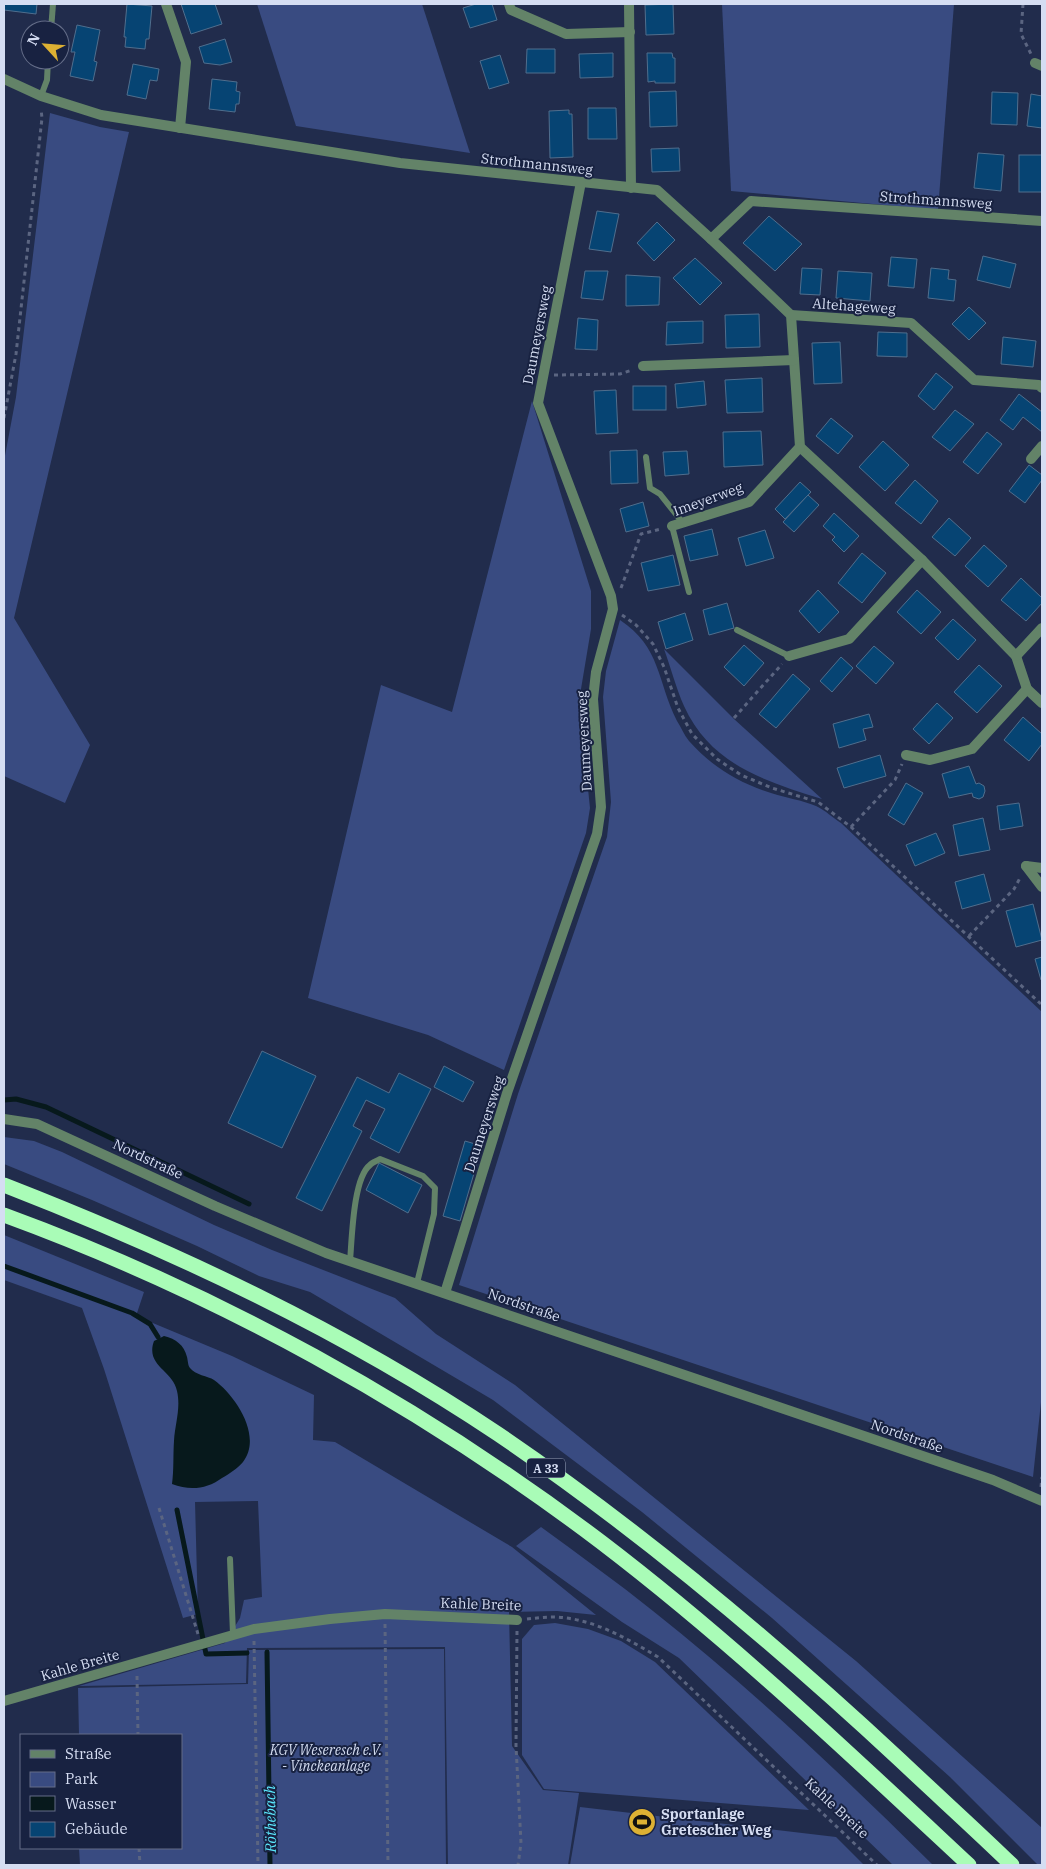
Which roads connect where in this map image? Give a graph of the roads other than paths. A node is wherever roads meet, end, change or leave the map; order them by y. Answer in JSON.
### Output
{"nodes":[{"id":1,"x":53,"y":4,"type":"edge"},
{"id":2,"x":166,"y":4,"type":"edge"},
{"id":3,"x":509,"y":4,"type":"edge"},
{"id":4,"x":629,"y":4,"type":"edge"},
{"id":5,"x":52,"y":20,"type":"edge"},
{"id":6,"x":630,"y":32,"type":"junction"},
{"id":7,"x":47,"y":70,"type":"edge"},
{"id":8,"x":4,"y":79,"type":"edge"},
{"id":9,"x":41,"y":96,"type":"junction"},
{"id":10,"x":180,"y":128,"type":"junction"},
{"id":11,"x":581,"y":182,"type":"junction"},
{"id":12,"x":631,"y":188,"type":"junction"},
{"id":13,"x":1042,"y":221,"type":"edge"},
{"id":14,"x":710,"y":239,"type":"junction"},
{"id":15,"x":791,"y":315,"type":"junction"},
{"id":16,"x":794,"y":360,"type":"junction"},
{"id":17,"x":642,"y":366,"type":"road end"},
{"id":18,"x":1042,"y":388,"type":"edge"},
{"id":19,"x":1042,"y":446,"type":"edge"},
{"id":20,"x":800,"y":447,"type":"junction"},
{"id":21,"x":646,"y":457,"type":"dead end"},
{"id":22,"x":1030,"y":459,"type":"dead end"},
{"id":23,"x":683,"y":523,"type":"junction"},
{"id":24,"x":672,"y":526,"type":"joint"},
{"id":25,"x":922,"y":560,"type":"junction"},
{"id":26,"x":689,"y":592,"type":"dead end"},
{"id":27,"x":1042,"y":628,"type":"edge"},
{"id":28,"x":737,"y":630,"type":"dead end"},
{"id":29,"x":789,"y":656,"type":"joint"},
{"id":30,"x":1016,"y":656,"type":"junction"},
{"id":31,"x":1027,"y":689,"type":"junction"},
{"id":32,"x":1042,"y":703,"type":"edge"},
{"id":33,"x":906,"y":754,"type":"road end"},
{"id":34,"x":1042,"y":868,"type":"edge"},
{"id":35,"x":1042,"y":887,"type":"edge"},
{"id":36,"x":4,"y":1119,"type":"edge"},
{"id":37,"x":4,"y":1185,"type":"edge"},
{"id":38,"x":4,"y":1215,"type":"edge"},
{"id":39,"x":350,"y":1261,"type":"junction"},
{"id":40,"x":417,"y":1283,"type":"junction"},
{"id":41,"x":445,"y":1293,"type":"junction"},
{"id":42,"x":1042,"y":1501,"type":"edge"},
{"id":43,"x":230,"y":1559,"type":"dead end"},
{"id":44,"x":517,"y":1620,"type":"road end"},
{"id":45,"x":233,"y":1634,"type":"junction"},
{"id":46,"x":4,"y":1701,"type":"edge"},
{"id":47,"x":969,"y":1865,"type":"edge"},
{"id":48,"x":1012,"y":1865,"type":"edge"}],
"edges":[{"from":1,"to":5,"type":"lane"},
{"from":2,"to":10,"type":"street"},
{"from":3,"to":6,"type":"street"},
{"from":4,"to":6,"type":"street"},
{"from":6,"to":12,"type":"street"},
{"from":7,"to":9,"type":"lane"},
{"from":8,"to":9,"type":"street","name":"Strothmannsweg"},
{"from":9,"to":10,"type":"street","name":"Strothmannsweg"},
{"from":10,"to":11,"type":"street","name":"Strothmannsweg"},
{"from":11,"to":12,"type":"street","name":"Strothmannsweg"},
{"from":11,"to":41,"type":"street","name":"Daumeyersweg"},
{"from":12,"to":14,"type":"street","name":"Strothmannsweg"},
{"from":13,"to":14,"type":"street","name":"Strothmannsweg"},
{"from":14,"to":15,"type":"street"},
{"from":15,"to":16,"type":"street"},
{"from":15,"to":18,"type":"street","name":"Altehageweg"},
{"from":16,"to":17,"type":"street"},
{"from":16,"to":20,"type":"street"},
{"from":19,"to":22,"type":"street"},
{"from":20,"to":23,"type":"street","name":"Imeyerweg"},
{"from":20,"to":25,"type":"street"},
{"from":21,"to":23,"type":"lane"},
{"from":23,"to":24,"type":"street","name":"Imeyerweg"},
{"from":24,"to":26,"type":"lane","name":"Imeyerweg"},
{"from":25,"to":29,"type":"street"},
{"from":25,"to":30,"type":"street"},
{"from":27,"to":30,"type":"street"},
{"from":28,"to":29,"type":"lane"},
{"from":30,"to":31,"type":"street"},
{"from":31,"to":32,"type":"street"},
{"from":31,"to":33,"type":"street"},
{"from":34,"to":35,"type":"street"},
{"from":36,"to":39,"type":"street","name":"Nordstraße"},
{"from":37,"to":48,"type":"highway","number":"A 33"},
{"from":38,"to":47,"type":"highway","number":"A 33"},
{"from":39,"to":40,"type":"street","name":"Nordstraße"},
{"from":39,"to":40,"type":"lane"},
{"from":40,"to":41,"type":"street","name":"Nordstraße"},
{"from":41,"to":42,"type":"street","name":"Nordstraße"},
{"from":43,"to":45,"type":"lane"},
{"from":44,"to":45,"type":"street","name":"Kahle Breite"},
{"from":45,"to":46,"type":"street","name":"Kahle Breite"}]}
